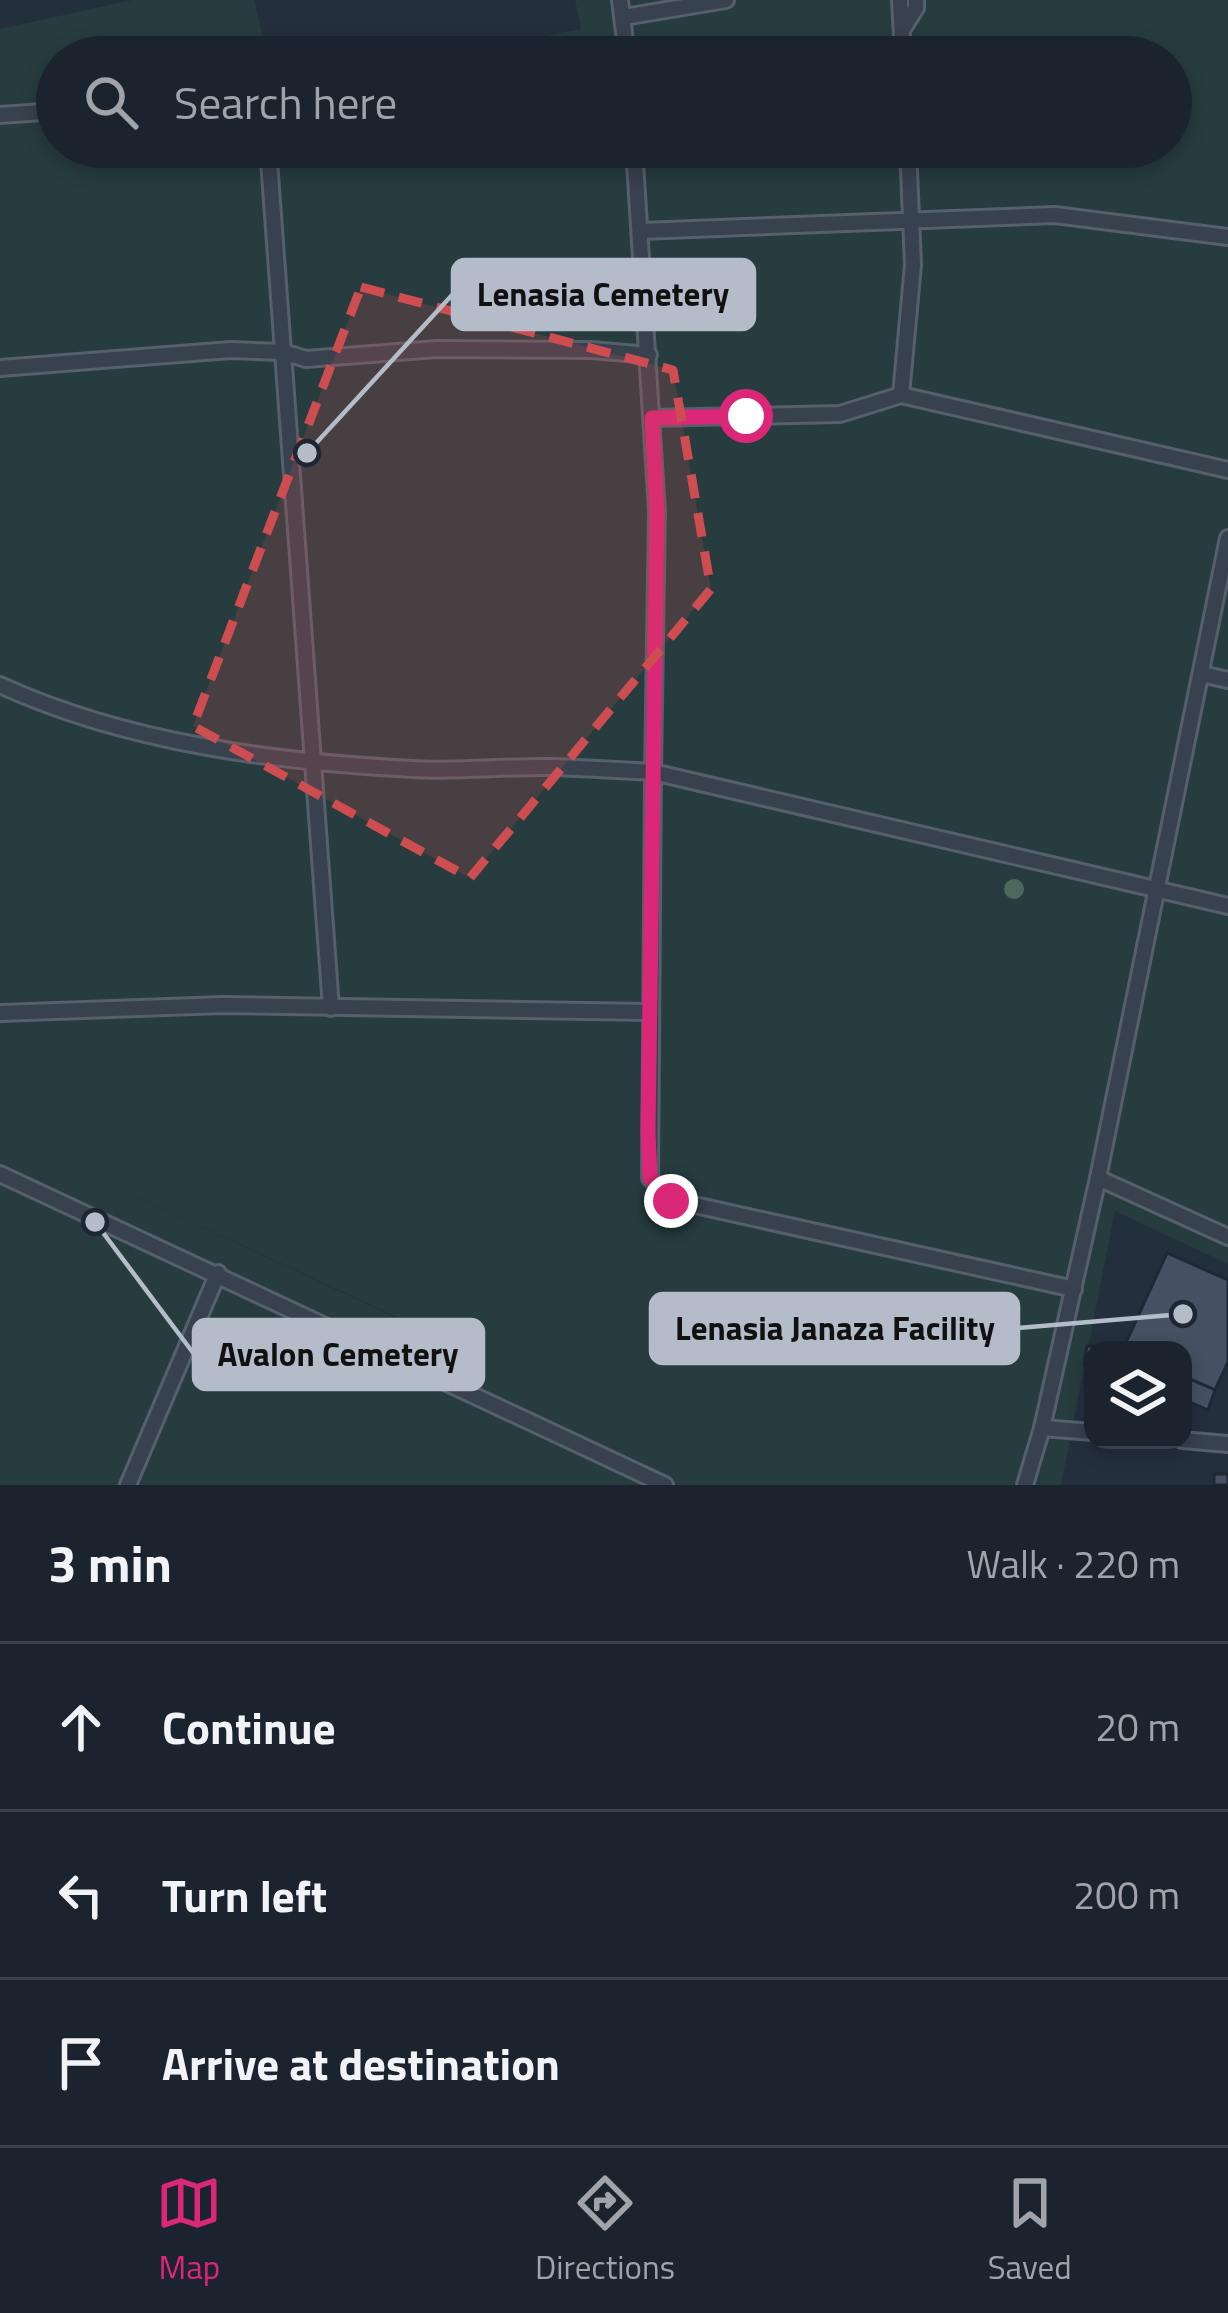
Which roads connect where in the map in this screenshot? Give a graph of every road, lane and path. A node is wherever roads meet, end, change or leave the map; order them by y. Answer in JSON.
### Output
{"nodes":[{"id":1,"x":620,"y":0,"type":"edge"},
{"id":2,"x":726,"y":0,"type":"edge"},
{"id":3,"x":900,"y":0,"type":"edge"},
{"id":4,"x":916,"y":0,"type":"edge"},
{"id":5,"x":624,"y":17,"type":"junction"},
{"id":6,"x":902,"y":30,"type":"junction"},
{"id":7,"x":625,"y":36,"type":"edge"},
{"id":8,"x":902,"y":36,"type":"edge"},
{"id":9,"x":36,"y":112,"type":"edge"},
{"id":10,"x":0,"y":115,"type":"edge"},
{"id":11,"x":270,"y":168,"type":"edge"},
{"id":12,"x":636,"y":168,"type":"edge"},
{"id":13,"x":909,"y":168,"type":"edge"},
{"id":14,"x":912,"y":220,"type":"junction"},
{"id":15,"x":641,"y":231,"type":"junction"},
{"id":16,"x":1228,"y":237,"type":"edge"},
{"id":17,"x":283,"y":352,"type":"junction"},
{"id":18,"x":649,"y":355,"type":"junction"},
{"id":19,"x":0,"y":368,"type":"edge"},
{"id":20,"x":901,"y":395,"type":"junction"},
{"id":21,"x":652,"y":418,"type":"junction"},
{"id":22,"x":1228,"y":470,"type":"edge"},
{"id":23,"x":1228,"y":538,"type":"edge"},
{"id":24,"x":1201,"y":674,"type":"junction"},
{"id":25,"x":1228,"y":680,"type":"edge"},
{"id":26,"x":0,"y":685,"type":"edge"},
{"id":27,"x":313,"y":761,"type":"junction"},
{"id":28,"x":653,"y":772,"type":"junction"},
{"id":29,"x":1158,"y":890,"type":"junction"},
{"id":30,"x":1228,"y":906,"type":"edge"},
{"id":31,"x":331,"y":1008,"type":"junction"},
{"id":32,"x":649,"y":1012,"type":"junction"},
{"id":33,"x":0,"y":1013,"type":"edge"},
{"id":34,"x":0,"y":1174,"type":"edge"},
{"id":35,"x":1098,"y":1178,"type":"junction"},
{"id":36,"x":1228,"y":1237,"type":"edge"},
{"id":37,"x":218,"y":1273,"type":"junction"},
{"id":38,"x":1075,"y":1289,"type":"junction"},
{"id":39,"x":1042,"y":1428,"type":"junction"},
{"id":40,"x":1084,"y":1431,"type":"edge"},
{"id":41,"x":1192,"y":1441,"type":"edge"},
{"id":42,"x":1228,"y":1444,"type":"edge"},
{"id":43,"x":128,"y":1485,"type":"edge"},
{"id":44,"x":665,"y":1485,"type":"edge"},
{"id":45,"x":1025,"y":1485,"type":"edge"}],
"edges":[{"from":1,"to":5,"type":"lane"},
{"from":2,"to":5,"type":"lane"},
{"from":3,"to":6,"type":"lane"},
{"from":4,"to":6,"type":"lane"},
{"from":5,"to":7,"type":"lane"},
{"from":6,"to":8,"type":"lane"},
{"from":9,"to":10,"type":"lane"},
{"from":11,"to":17,"type":"lane"},
{"from":12,"to":15,"type":"lane"},
{"from":13,"to":14,"type":"lane"},
{"from":14,"to":15,"type":"lane"},
{"from":14,"to":16,"type":"lane"},
{"from":14,"to":20,"type":"lane"},
{"from":15,"to":18,"type":"lane"},
{"from":17,"to":18,"type":"lane"},
{"from":17,"to":19,"type":"lane"},
{"from":17,"to":27,"type":"lane"},
{"from":18,"to":21,"type":"lane"},
{"from":20,"to":21,"type":"lane"},
{"from":20,"to":22,"type":"lane"},
{"from":21,"to":28,"type":"lane"},
{"from":23,"to":24,"type":"lane"},
{"from":24,"to":25,"type":"lane"},
{"from":24,"to":29,"type":"lane"},
{"from":26,"to":27,"type":"lane"},
{"from":27,"to":28,"type":"lane"},
{"from":27,"to":31,"type":"lane"},
{"from":28,"to":29,"type":"lane"},
{"from":28,"to":32,"type":"lane"},
{"from":29,"to":30,"type":"lane"},
{"from":29,"to":35,"type":"lane"},
{"from":31,"to":32,"type":"lane"},
{"from":31,"to":33,"type":"lane"},
{"from":32,"to":38,"type":"lane"},
{"from":34,"to":37,"type":"lane"},
{"from":35,"to":36,"type":"lane"},
{"from":35,"to":38,"type":"lane"},
{"from":37,"to":43,"type":"lane"},
{"from":37,"to":44,"type":"lane"},
{"from":38,"to":39,"type":"lane"},
{"from":39,"to":40,"type":"lane"},
{"from":39,"to":45,"type":"lane"},
{"from":41,"to":42,"type":"lane"}]}
